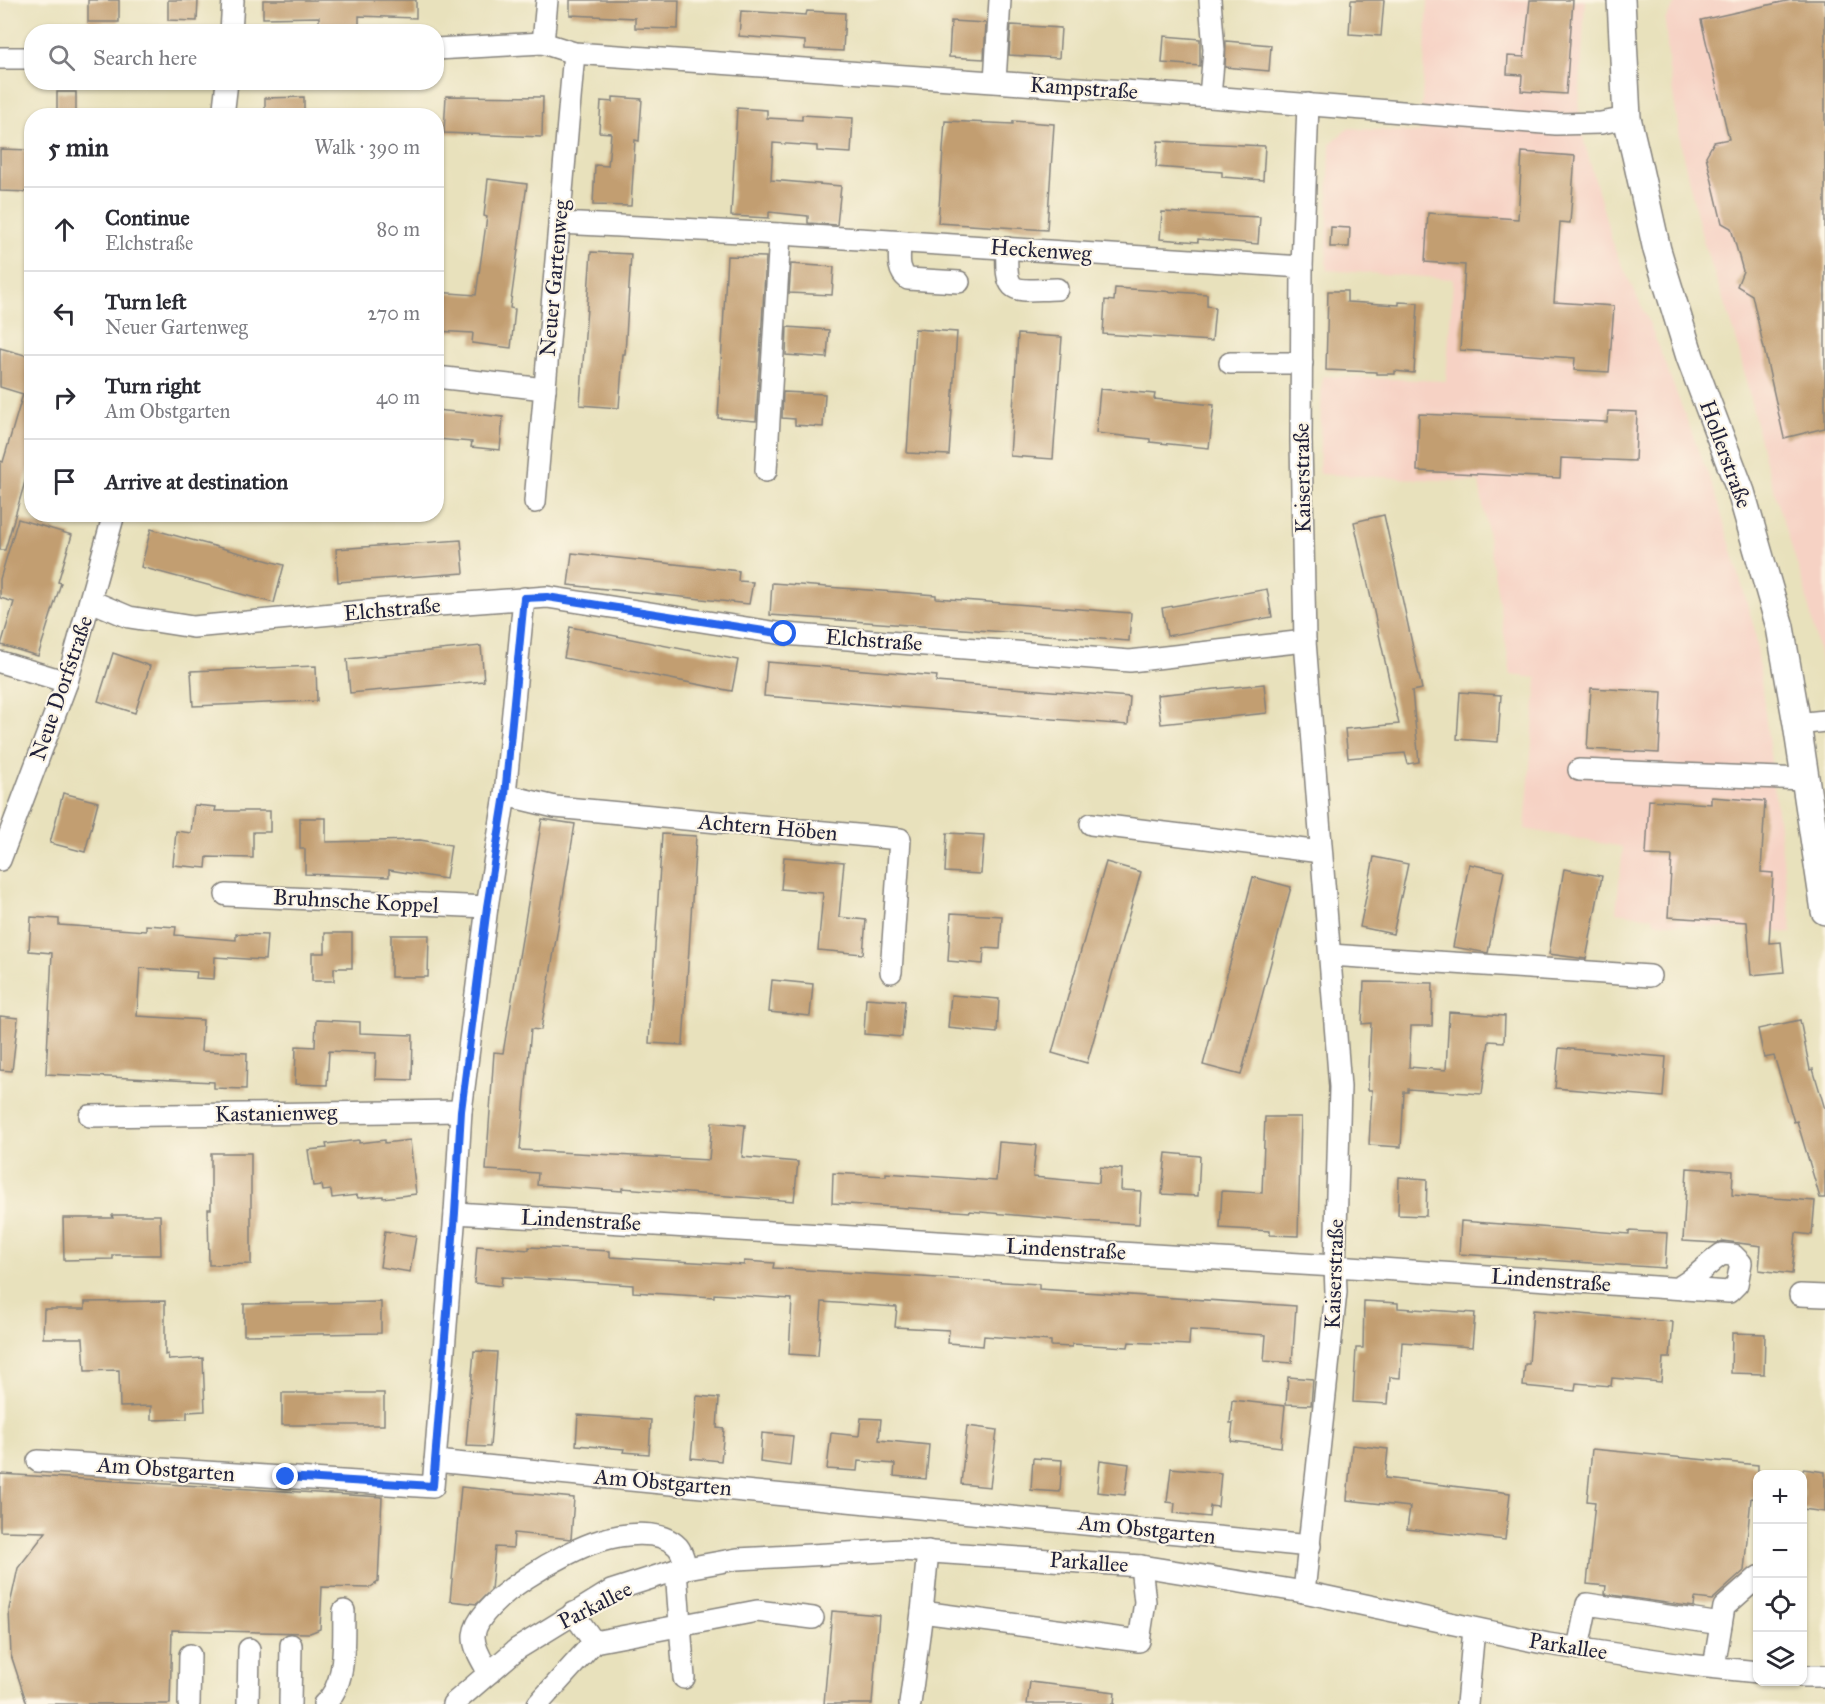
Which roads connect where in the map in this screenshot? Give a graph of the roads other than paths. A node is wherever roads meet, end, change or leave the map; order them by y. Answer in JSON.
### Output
{"nodes":[{"id":1,"x":233,"y":0,"type":"edge"},
{"id":2,"x":547,"y":0,"type":"edge"},
{"id":3,"x":1000,"y":0,"type":"edge"},
{"id":4,"x":1210,"y":0,"type":"edge"},
{"id":5,"x":1621,"y":0,"type":"edge"},
{"id":6,"x":232,"y":24,"type":"edge"},
{"id":7,"x":543,"y":43,"type":"junction"},
{"id":8,"x":444,"y":49,"type":"edge"},
{"id":9,"x":574,"y":53,"type":"junction"},
{"id":10,"x":0,"y":58,"type":"edge"},
{"id":11,"x":24,"y":58,"type":"edge"},
{"id":12,"x":995,"y":81,"type":"junction"},
{"id":13,"x":226,"y":90,"type":"edge"},
{"id":14,"x":1210,"y":97,"type":"junction"},
{"id":15,"x":1308,"y":104,"type":"junction"},
{"id":16,"x":224,"y":108,"type":"edge"},
{"id":17,"x":1627,"y":117,"type":"junction"},
{"id":18,"x":559,"y":223,"type":"junction"},
{"id":19,"x":780,"y":234,"type":"junction"},
{"id":20,"x":900,"y":242,"type":"junction"},
{"id":21,"x":1007,"y":248,"type":"junction"},
{"id":22,"x":1302,"y":267,"type":"junction"},
{"id":23,"x":959,"y":282,"type":"dead end"},
{"id":24,"x":1057,"y":289,"type":"dead end"},
{"id":25,"x":1230,"y":363,"type":"dead end"},
{"id":26,"x":1302,"y":363,"type":"junction"},
{"id":27,"x":444,"y":378,"type":"edge"},
{"id":28,"x":545,"y":388,"type":"junction"},
{"id":29,"x":766,"y":471,"type":"dead end"},
{"id":30,"x":536,"y":502,"type":"dead end"},
{"id":31,"x":112,"y":522,"type":"edge"},
{"id":32,"x":524,"y":598,"type":"junction"},
{"id":33,"x":91,"y":600,"type":"junction"},
{"id":34,"x":1305,"y":641,"type":"junction"},
{"id":35,"x":0,"y":662,"type":"edge"},
{"id":36,"x":67,"y":682,"type":"junction"},
{"id":37,"x":1825,"y":721,"type":"edge"},
{"id":38,"x":1797,"y":724,"type":"junction"},
{"id":39,"x":1579,"y":770,"type":"dead end"},
{"id":40,"x":1805,"y":779,"type":"junction"},
{"id":41,"x":505,"y":795,"type":"junction"},
{"id":42,"x":1091,"y":824,"type":"dead end"},
{"id":43,"x":1321,"y":852,"type":"junction"},
{"id":44,"x":0,"y":860,"type":"edge"},
{"id":45,"x":226,"y":895,"type":"dead end"},
{"id":46,"x":487,"y":907,"type":"junction"},
{"id":47,"x":1825,"y":911,"type":"edge"},
{"id":48,"x":1330,"y":955,"type":"junction"},
{"id":49,"x":891,"y":972,"type":"dead end"},
{"id":50,"x":1650,"y":976,"type":"dead end"},
{"id":51,"x":461,"y":1111,"type":"junction"},
{"id":52,"x":90,"y":1116,"type":"dead end"},
{"id":53,"x":455,"y":1213,"type":"junction"},
{"id":54,"x":1335,"y":1266,"type":"junction"},
{"id":55,"x":1677,"y":1288,"type":"dead end"},
{"id":56,"x":1800,"y":1295,"type":"dead end"},
{"id":57,"x":1825,"y":1296,"type":"edge"},
{"id":58,"x":38,"y":1461,"type":"dead end"},
{"id":59,"x":435,"y":1461,"type":"junction"},
{"id":60,"x":1310,"y":1546,"type":"junction"},
{"id":61,"x":928,"y":1551,"type":"junction"},
{"id":62,"x":1141,"y":1566,"type":"junction"},
{"id":63,"x":681,"y":1569,"type":"junction"},
{"id":64,"x":1757,"y":1578,"type":"edge"},
{"id":65,"x":1304,"y":1592,"type":"junction"},
{"id":66,"x":344,"y":1611,"type":"dead end"},
{"id":67,"x":922,"y":1612,"type":"junction"},
{"id":68,"x":573,"y":1613,"type":"junction"},
{"id":69,"x":813,"y":1618,"type":"dead end"},
{"id":70,"x":1721,"y":1624,"type":"junction"},
{"id":71,"x":681,"y":1626,"type":"junction"},
{"id":72,"x":1474,"y":1629,"type":"junction"},
{"id":73,"x":594,"y":1642,"type":"junction"},
{"id":74,"x":291,"y":1645,"type":"dead end"},
{"id":75,"x":1578,"y":1648,"type":"junction"},
{"id":76,"x":249,"y":1649,"type":"dead end"},
{"id":77,"x":190,"y":1655,"type":"dead end"},
{"id":78,"x":1714,"y":1667,"type":"junction"},
{"id":79,"x":1753,"y":1671,"type":"edge"},
{"id":80,"x":489,"y":1673,"type":"junction"},
{"id":81,"x":1807,"y":1676,"type":"edge"},
{"id":82,"x":1825,"y":1676,"type":"edge"},
{"id":83,"x":684,"y":1678,"type":"dead end"},
{"id":84,"x":189,"y":1704,"type":"edge"},
{"id":85,"x":248,"y":1704,"type":"edge"},
{"id":86,"x":290,"y":1704,"type":"edge"},
{"id":87,"x":324,"y":1704,"type":"edge"},
{"id":88,"x":453,"y":1704,"type":"edge"},
{"id":89,"x":538,"y":1704,"type":"edge"},
{"id":90,"x":910,"y":1704,"type":"edge"},
{"id":91,"x":1467,"y":1704,"type":"edge"}],
"edges":[{"from":1,"to":6,"type":"street"},
{"from":2,"to":7,"type":"street"},
{"from":3,"to":12,"type":"street"},
{"from":4,"to":14,"type":"street"},
{"from":5,"to":17,"type":"main road","name":"Hollerstraße"},
{"from":7,"to":8,"type":"street"},
{"from":7,"to":9,"type":"street","name":"Kampstraße"},
{"from":9,"to":12,"type":"street","name":"Kampstraße"},
{"from":9,"to":18,"type":"street","name":"Neuer Gartenweg"},
{"from":10,"to":11,"type":"street"},
{"from":12,"to":14,"type":"street","name":"Kampstraße"},
{"from":13,"to":16,"type":"street"},
{"from":14,"to":15,"type":"street","name":"Kampstraße"},
{"from":15,"to":17,"type":"street","name":"Kampstraße"},
{"from":15,"to":22,"type":"street","name":"Kaiserstraße"},
{"from":17,"to":38,"type":"main road","name":"Hollerstraße"},
{"from":18,"to":19,"type":"street","name":"Heckenweg"},
{"from":18,"to":28,"type":"street","name":"Neuer Gartenweg"},
{"from":19,"to":20,"type":"street","name":"Heckenweg"},
{"from":19,"to":29,"type":"street"},
{"from":20,"to":21,"type":"street","name":"Heckenweg"},
{"from":20,"to":23,"type":"street"},
{"from":21,"to":22,"type":"street","name":"Heckenweg"},
{"from":21,"to":24,"type":"street"},
{"from":22,"to":26,"type":"street","name":"Kaiserstraße"},
{"from":25,"to":26,"type":"street"},
{"from":26,"to":34,"type":"street","name":"Kaiserstraße"},
{"from":27,"to":28,"type":"street"},
{"from":28,"to":30,"type":"street","name":"Neuer Gartenweg"},
{"from":31,"to":33,"type":"street","name":"Neue Dorfstraße"},
{"from":32,"to":33,"type":"street","name":"Elchstraße"},
{"from":32,"to":34,"type":"street","name":"Elchstraße"},
{"from":32,"to":41,"type":"street"},
{"from":33,"to":36,"type":"street","name":"Neue Dorfstraße"},
{"from":34,"to":43,"type":"street","name":"Kaiserstraße"},
{"from":35,"to":36,"type":"street"},
{"from":36,"to":44,"type":"street","name":"Neue Dorfstraße"},
{"from":37,"to":38,"type":"street"},
{"from":38,"to":40,"type":"main road","name":"Hollerstraße"},
{"from":39,"to":40,"type":"street"},
{"from":40,"to":47,"type":"main road","name":"Hollerstraße"},
{"from":41,"to":46,"type":"street"},
{"from":41,"to":49,"type":"street","name":"Achtern Höben"},
{"from":42,"to":43,"type":"street"},
{"from":43,"to":48,"type":"street","name":"Kaiserstraße"},
{"from":45,"to":46,"type":"street","name":"Bruhnsche Koppel"},
{"from":46,"to":51,"type":"street"},
{"from":48,"to":50,"type":"street"},
{"from":48,"to":54,"type":"street","name":"Kaiserstraße"},
{"from":51,"to":52,"type":"street","name":"Kastanienweg"},
{"from":51,"to":53,"type":"street"},
{"from":53,"to":54,"type":"street","name":"Lindenstraße"},
{"from":53,"to":59,"type":"street"},
{"from":54,"to":55,"type":"street","name":"Lindenstraße"},
{"from":54,"to":60,"type":"street","name":"Kaiserstraße"},
{"from":56,"to":57,"type":"street"},
{"from":58,"to":59,"type":"street","name":"Am Obstgarten"},
{"from":59,"to":60,"type":"street","name":"Am Obstgarten"},
{"from":60,"to":65,"type":"street","name":"Kaiserstraße"},
{"from":61,"to":62,"type":"street","name":"Parkallee"},
{"from":61,"to":63,"type":"street","name":"Parkallee"},
{"from":61,"to":67,"type":"street"},
{"from":62,"to":65,"type":"street","name":"Parkallee"},
{"from":62,"to":67,"type":"street"},
{"from":63,"to":68,"type":"street","name":"Parkallee"},
{"from":63,"to":71,"type":"street"},
{"from":63,"to":80,"type":"street"},
{"from":64,"to":70,"type":"street"},
{"from":65,"to":72,"type":"street","name":"Parkallee"},
{"from":66,"to":87,"type":"street"},
{"from":67,"to":90,"type":"street"},
{"from":68,"to":73,"type":"street"},
{"from":68,"to":80,"type":"street","name":"Parkallee"},
{"from":69,"to":71,"type":"street"},
{"from":70,"to":75,"type":"street"},
{"from":70,"to":78,"type":"street"},
{"from":71,"to":73,"type":"street"},
{"from":71,"to":83,"type":"street"},
{"from":72,"to":75,"type":"street","name":"Parkallee"},
{"from":72,"to":91,"type":"street"},
{"from":73,"to":89,"type":"street"},
{"from":74,"to":86,"type":"street"},
{"from":75,"to":78,"type":"street","name":"Parkallee"},
{"from":76,"to":85,"type":"street"},
{"from":77,"to":84,"type":"street"},
{"from":78,"to":79,"type":"street","name":"Parkallee"},
{"from":80,"to":88,"type":"street","name":"Parkallee"},
{"from":81,"to":82,"type":"street"}]}
